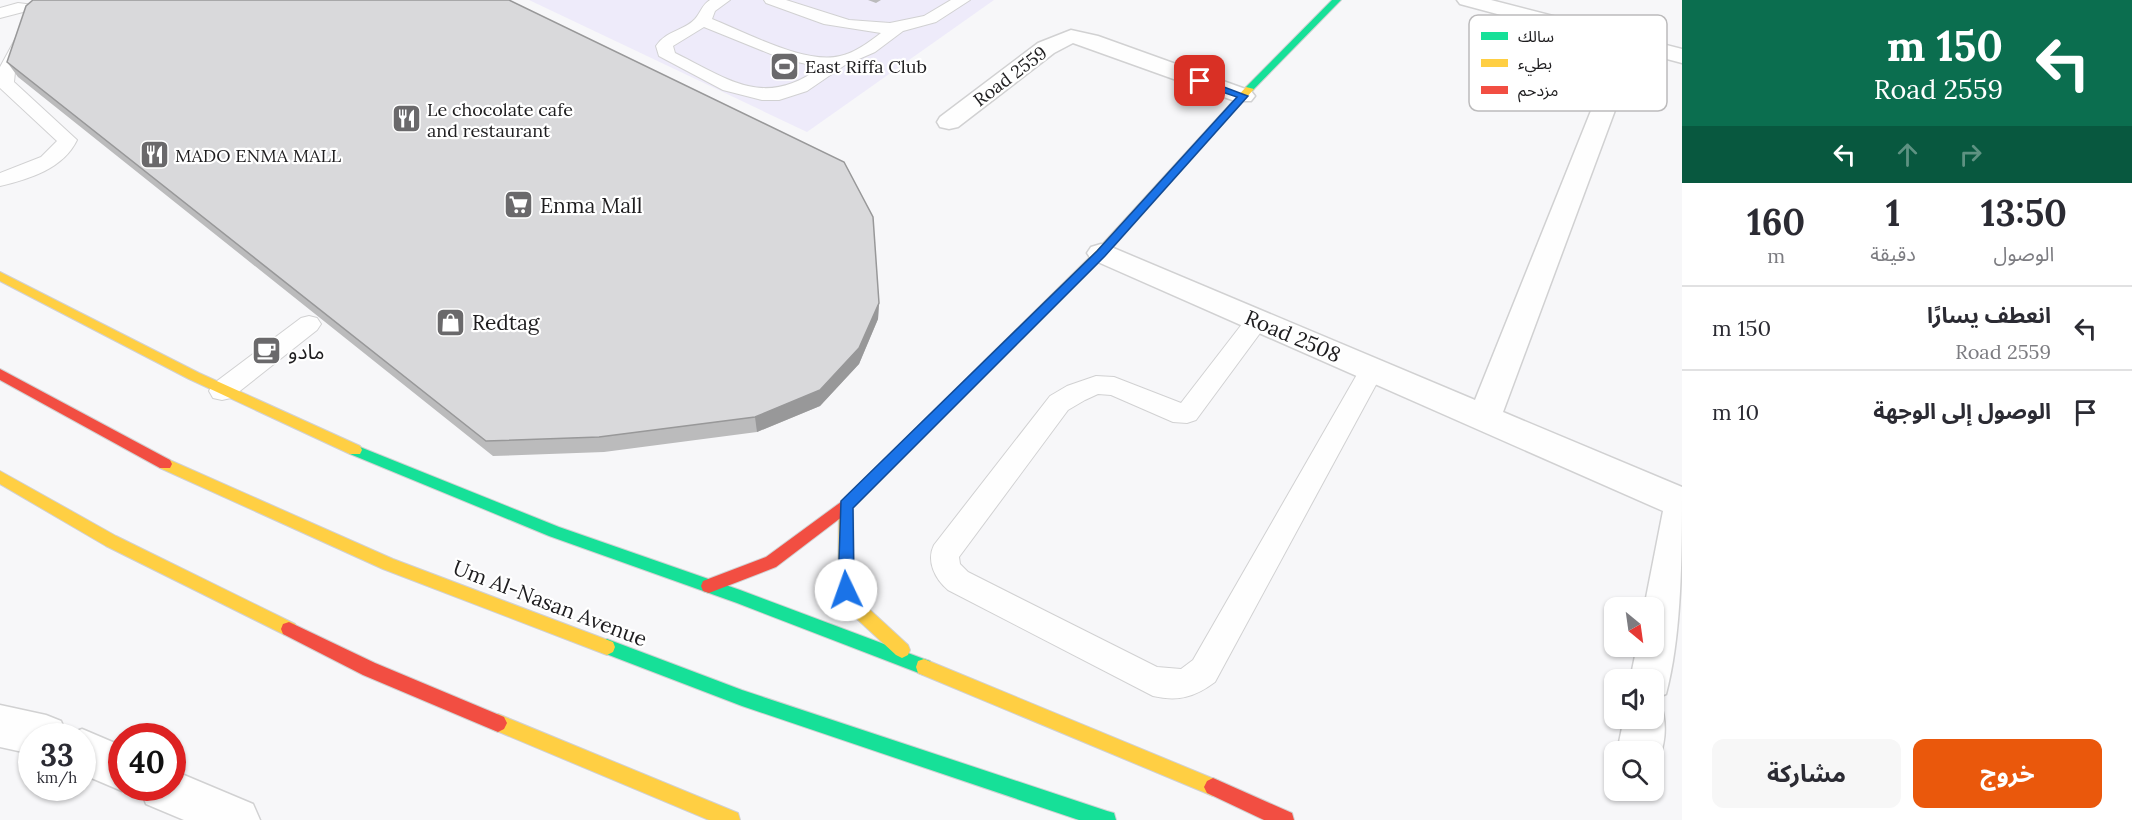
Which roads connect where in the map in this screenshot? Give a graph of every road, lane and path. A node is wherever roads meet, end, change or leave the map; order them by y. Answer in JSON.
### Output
{"nodes":[{"id":1,"x":722,"y":0,"type":"edge"},
{"id":2,"x":772,"y":0,"type":"edge"},
{"id":3,"x":962,"y":0,"type":"edge"},
{"id":4,"x":1467,"y":0,"type":"edge"},
{"id":5,"x":1334,"y":2,"type":"edge"},
{"id":6,"x":0,"y":13,"type":"edge"},
{"id":7,"x":1524,"y":15,"type":"edge"},
{"id":8,"x":703,"y":21,"type":"junction"},
{"id":9,"x":897,"y":28,"type":"junction"},
{"id":10,"x":1667,"y":52,"type":"edge"},
{"id":11,"x":1682,"y":56,"type":"edge"},
{"id":12,"x":839,"y":62,"type":"junction"},
{"id":13,"x":1244,"y":96,"type":"junction"},
{"id":14,"x":1603,"y":111,"type":"edge"},
{"id":15,"x":949,"y":122,"type":"dead end"},
{"id":16,"x":0,"y":180,"type":"edge"},
{"id":17,"x":1101,"y":253,"type":"junction"},
{"id":18,"x":0,"y":276,"type":"edge"},
{"id":19,"x":1257,"y":321,"type":"junction"},
{"id":20,"x":309,"y":324,"type":"edge"},
{"id":21,"x":1372,"y":370,"type":"junction"},
{"id":22,"x":0,"y":374,"type":"edge"},
{"id":23,"x":222,"y":391,"type":"junction"},
{"id":24,"x":1484,"y":419,"type":"junction"},
{"id":25,"x":0,"y":477,"type":"edge"},
{"id":26,"x":1682,"y":504,"type":"edge"},
{"id":27,"x":846,"y":506,"type":"junction"},
{"id":28,"x":709,"y":586,"type":"junction"},
{"id":29,"x":914,"y":661,"type":"junction"},
{"id":30,"x":1653,"y":669,"type":"edge"},
{"id":31,"x":0,"y":726,"type":"edge"},
{"id":32,"x":18,"y":730,"type":"edge"},
{"id":33,"x":175,"y":802,"type":"edge"},
{"id":34,"x":237,"y":820,"type":"edge"},
{"id":35,"x":731,"y":820,"type":"edge"},
{"id":36,"x":1107,"y":820,"type":"edge"},
{"id":37,"x":1285,"y":820,"type":"edge"}],
"edges":[{"from":1,"to":8,"type":"lane"},
{"from":2,"to":9,"type":"lane"},
{"from":3,"to":9,"type":"lane"},
{"from":4,"to":7,"type":"street"},
{"from":5,"to":13,"type":"street"},
{"from":6,"to":16,"type":"lane"},
{"from":8,"to":12,"type":"lane"},
{"from":8,"to":12,"type":"lane"},
{"from":9,"to":12,"type":"lane"},
{"from":10,"to":11,"type":"street"},
{"from":13,"to":15,"type":"street","name":"Road 2559"},
{"from":13,"to":17,"type":"street"},
{"from":14,"to":24,"type":"street"},
{"from":17,"to":19,"type":"street","name":"Road 2508"},
{"from":17,"to":27,"type":"street"},
{"from":18,"to":23,"type":"street"},
{"from":19,"to":21,"type":"street","name":"Road 2508"},
{"from":19,"to":21,"type":"lane"},
{"from":20,"to":23,"type":"lane"},
{"from":21,"to":24,"type":"street","name":"Road 2508"},
{"from":22,"to":36,"type":"street","name":"Um Al-Nasan Avenue"},
{"from":23,"to":28,"type":"street"},
{"from":24,"to":26,"type":"street","name":"Road 2508"},
{"from":25,"to":35,"type":"street"},
{"from":26,"to":30,"type":"street"},
{"from":27,"to":28,"type":"street"},
{"from":27,"to":29,"type":"street"},
{"from":28,"to":29,"type":"street"},
{"from":29,"to":37,"type":"street"},
{"from":31,"to":32,"type":"street"},
{"from":33,"to":34,"type":"street"}]}
